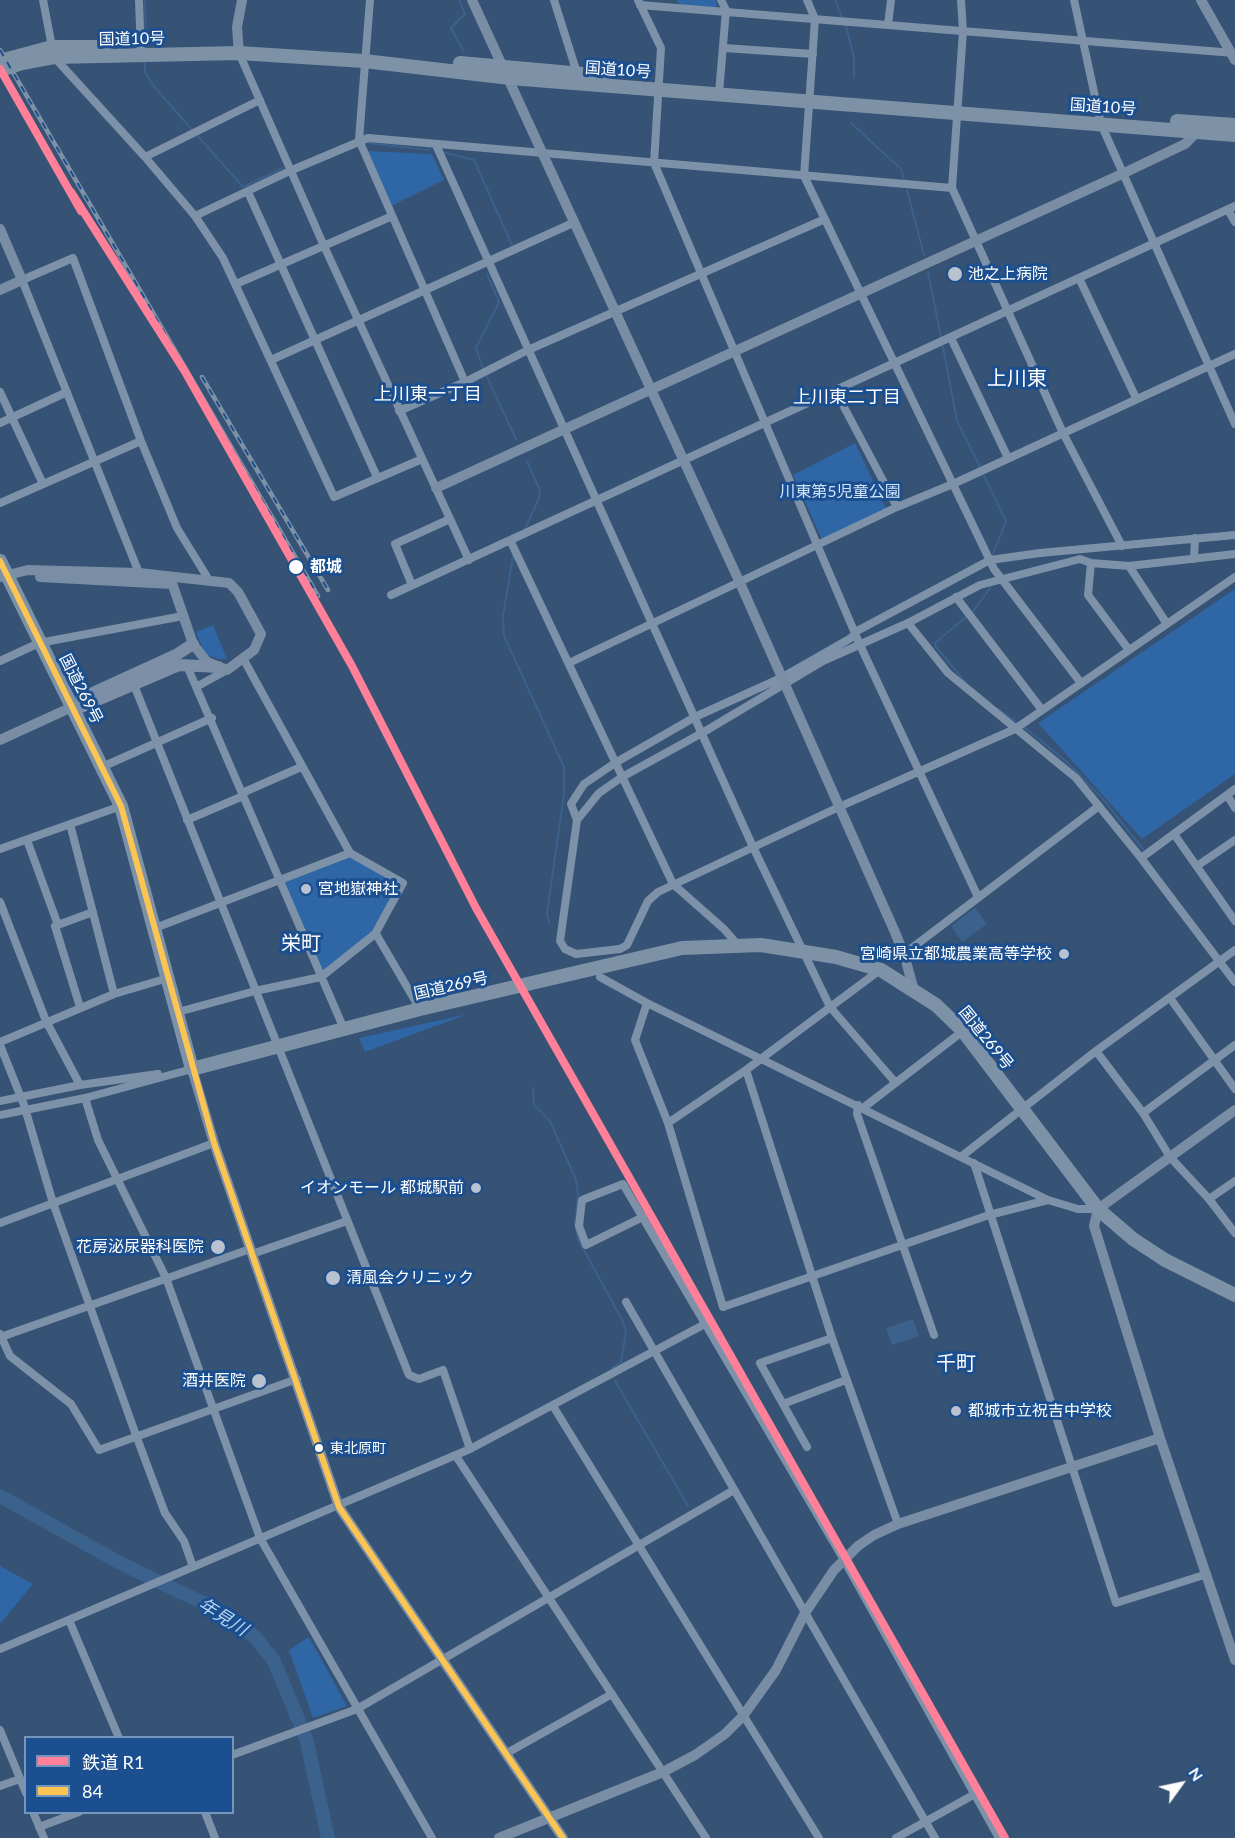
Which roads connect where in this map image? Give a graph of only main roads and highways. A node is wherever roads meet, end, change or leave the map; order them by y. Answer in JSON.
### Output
{"nodes":[{"id":1,"x":53,"y":52,"type":"junction"},
{"id":2,"x":0,"y":61,"type":"edge"},
{"id":3,"x":0,"y":70,"type":"edge"},
{"id":4,"x":506,"y":73,"type":"junction"},
{"id":5,"x":658,"y":85,"type":"junction"},
{"id":6,"x":1235,"y":125,"type":"edge"},
{"id":7,"x":1198,"y":127,"type":"junction"},
{"id":8,"x":1235,"y":135,"type":"edge"},
{"id":9,"x":0,"y":561,"type":"edge"},
{"id":10,"x":3,"y":575,"type":"edge"},
{"id":11,"x":193,"y":644,"type":"road end"},
{"id":12,"x":223,"y":668,"type":"road end"},
{"id":13,"x":72,"y":707,"type":"junction"},
{"id":14,"x":1235,"y":1295,"type":"edge"}],
"edges":[{"from":1,"to":2,"type":"highway","name":"国道10号"},
{"from":1,"to":3,"type":"highway","name":"国道10号"},
{"from":1,"to":4,"type":"highway","name":"国道10号"},
{"from":4,"to":5,"type":"highway","name":"国道10号"},
{"from":4,"to":5,"type":"highway","name":"国道10号"},
{"from":5,"to":7,"type":"highway","name":"国道10号"},
{"from":6,"to":7,"type":"highway","name":"国道10号"},
{"from":7,"to":8,"type":"highway","name":"国道10号"},
{"from":9,"to":10,"type":"highway","name":"国道269号"},
{"from":10,"to":13,"type":"highway","name":"国道269号"},
{"from":11,"to":13,"type":"main road"},
{"from":12,"to":13,"type":"main road"},
{"from":13,"to":14,"type":"highway","name":"国道269号"}]}
